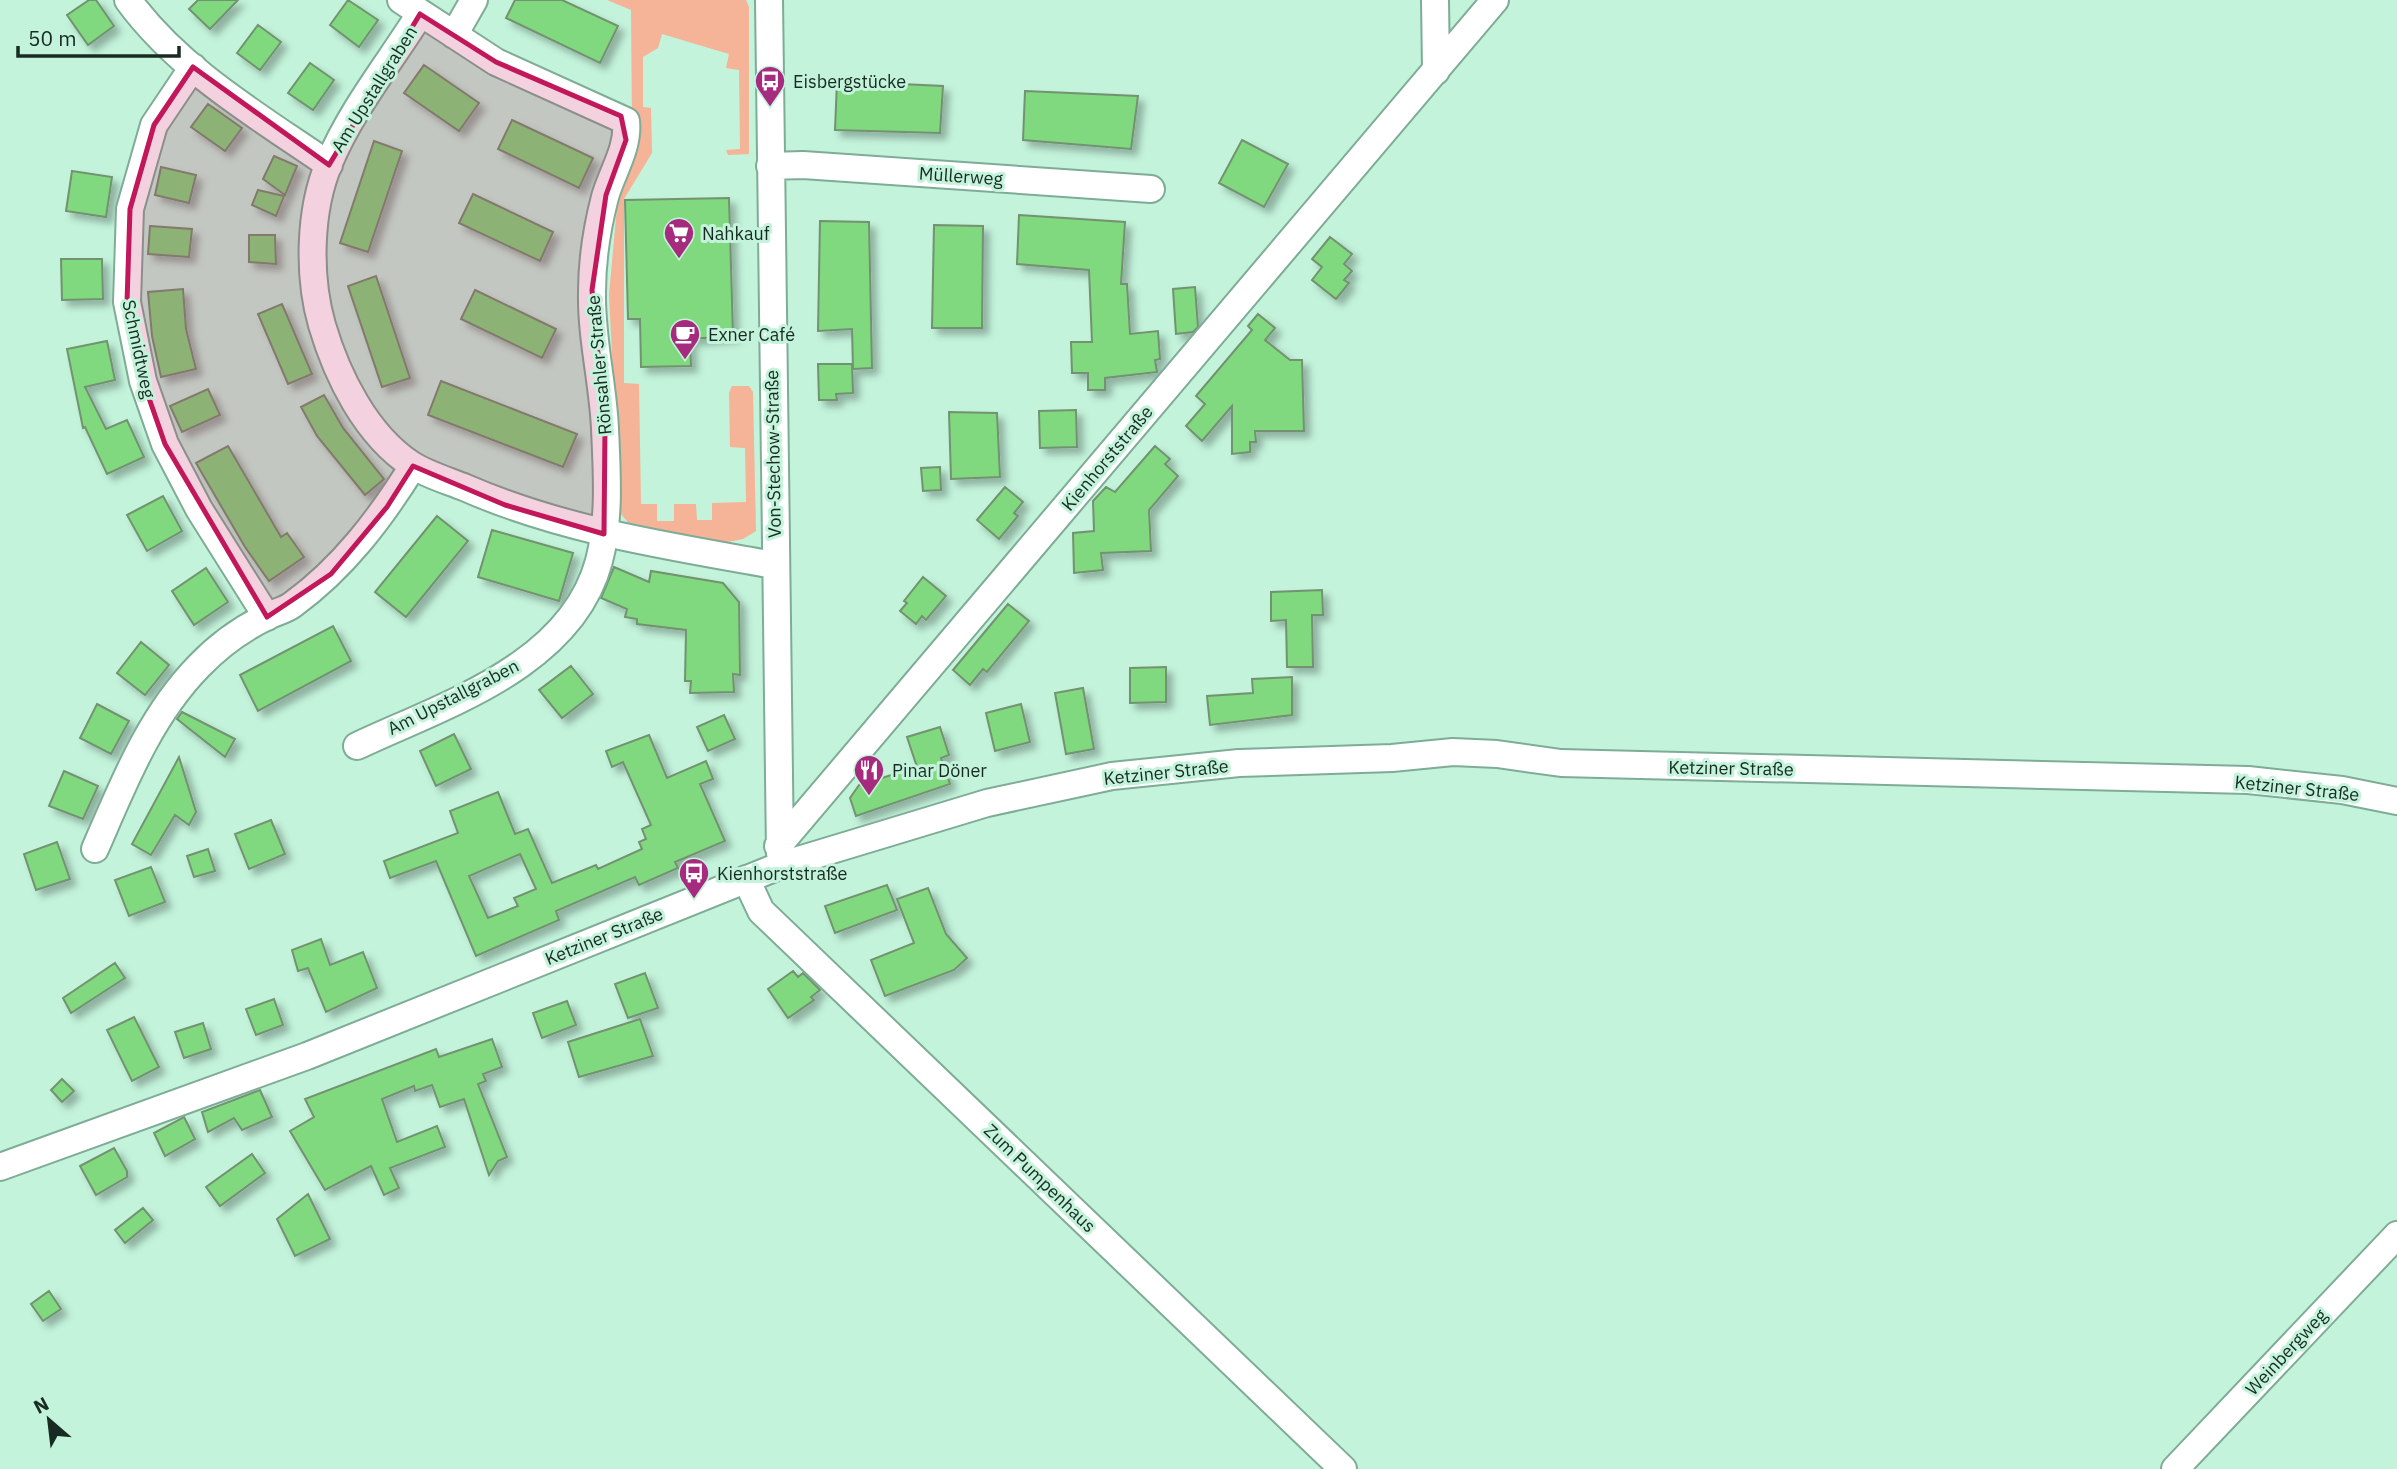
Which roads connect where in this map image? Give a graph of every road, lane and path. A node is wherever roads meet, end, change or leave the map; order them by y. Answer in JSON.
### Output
{"nodes":[{"id":1,"x":128,"y":0,"type":"edge"},
{"id":2,"x":474,"y":0,"type":"edge"},
{"id":3,"x":769,"y":0,"type":"edge"},
{"id":4,"x":1435,"y":0,"type":"edge"},
{"id":5,"x":1495,"y":0,"type":"edge"},
{"id":6,"x":411,"y":7,"type":"edge"},
{"id":7,"x":454,"y":35,"type":"junction"},
{"id":8,"x":193,"y":67,"type":"junction"},
{"id":9,"x":1436,"y":71,"type":"junction"},
{"id":10,"x":329,"y":165,"type":"junction"},
{"id":11,"x":770,"y":166,"type":"junction"},
{"id":12,"x":1151,"y":189,"type":"dead end"},
{"id":13,"x":413,"y":466,"type":"junction"},
{"id":14,"x":604,"y":534,"type":"junction"},
{"id":15,"x":774,"y":565,"type":"junction"},
{"id":16,"x":267,"y":617,"type":"junction"},
{"id":17,"x":357,"y":746,"type":"dead end"},
{"id":18,"x":2397,"y":802,"type":"edge"},
{"id":19,"x":95,"y":849,"type":"dead end"},
{"id":20,"x":780,"y":856,"type":"junction"},
{"id":21,"x":747,"y":879,"type":"junction"},
{"id":22,"x":0,"y":1167,"type":"edge"},
{"id":23,"x":2397,"y":1235,"type":"edge"},
{"id":24,"x":1343,"y":1469,"type":"edge"},
{"id":25,"x":2175,"y":1469,"type":"edge"}],
"edges":[{"from":1,"to":8,"type":"street","name":"Am Upstallgraben"},
{"from":2,"to":7,"type":"street"},
{"from":3,"to":11,"type":"street","name":"Von-Stechow-Straße"},
{"from":4,"to":9,"type":"street"},
{"from":5,"to":9,"type":"street","name":"Kienhorststraße"},
{"from":6,"to":7,"type":"street","name":"Rönsahler Straße"},
{"from":6,"to":10,"type":"street","name":"Am Upstallgraben"},
{"from":7,"to":14,"type":"street","name":"Rönsahler Straße"},
{"from":8,"to":10,"type":"street","name":"Am Upstallgraben"},
{"from":8,"to":16,"type":"street","name":"Schmidtweg"},
{"from":9,"to":20,"type":"street","name":"Kienhorststraße"},
{"from":10,"to":13,"type":"street","name":"Am Upstallgraben"},
{"from":11,"to":12,"type":"street","name":"Müllerweg"},
{"from":11,"to":15,"type":"street","name":"Von-Stechow-Straße"},
{"from":13,"to":14,"type":"street","name":"Am Upstallgraben"},
{"from":13,"to":16,"type":"street"},
{"from":14,"to":15,"type":"street","name":"Am Upstallgraben"},
{"from":14,"to":17,"type":"street","name":"Am Upstallgraben"},
{"from":15,"to":20,"type":"street","name":"Von-Stechow-Straße"},
{"from":16,"to":19,"type":"street"},
{"from":18,"to":20,"type":"street","name":"Ketziner Straße"},
{"from":20,"to":21,"type":"street","name":"Ketziner Straße"},
{"from":21,"to":22,"type":"street","name":"Ketziner Straße"},
{"from":21,"to":24,"type":"street","name":"Zum Pumpenhaus"},
{"from":23,"to":25,"type":"street","name":"Weinbergweg"}]}
